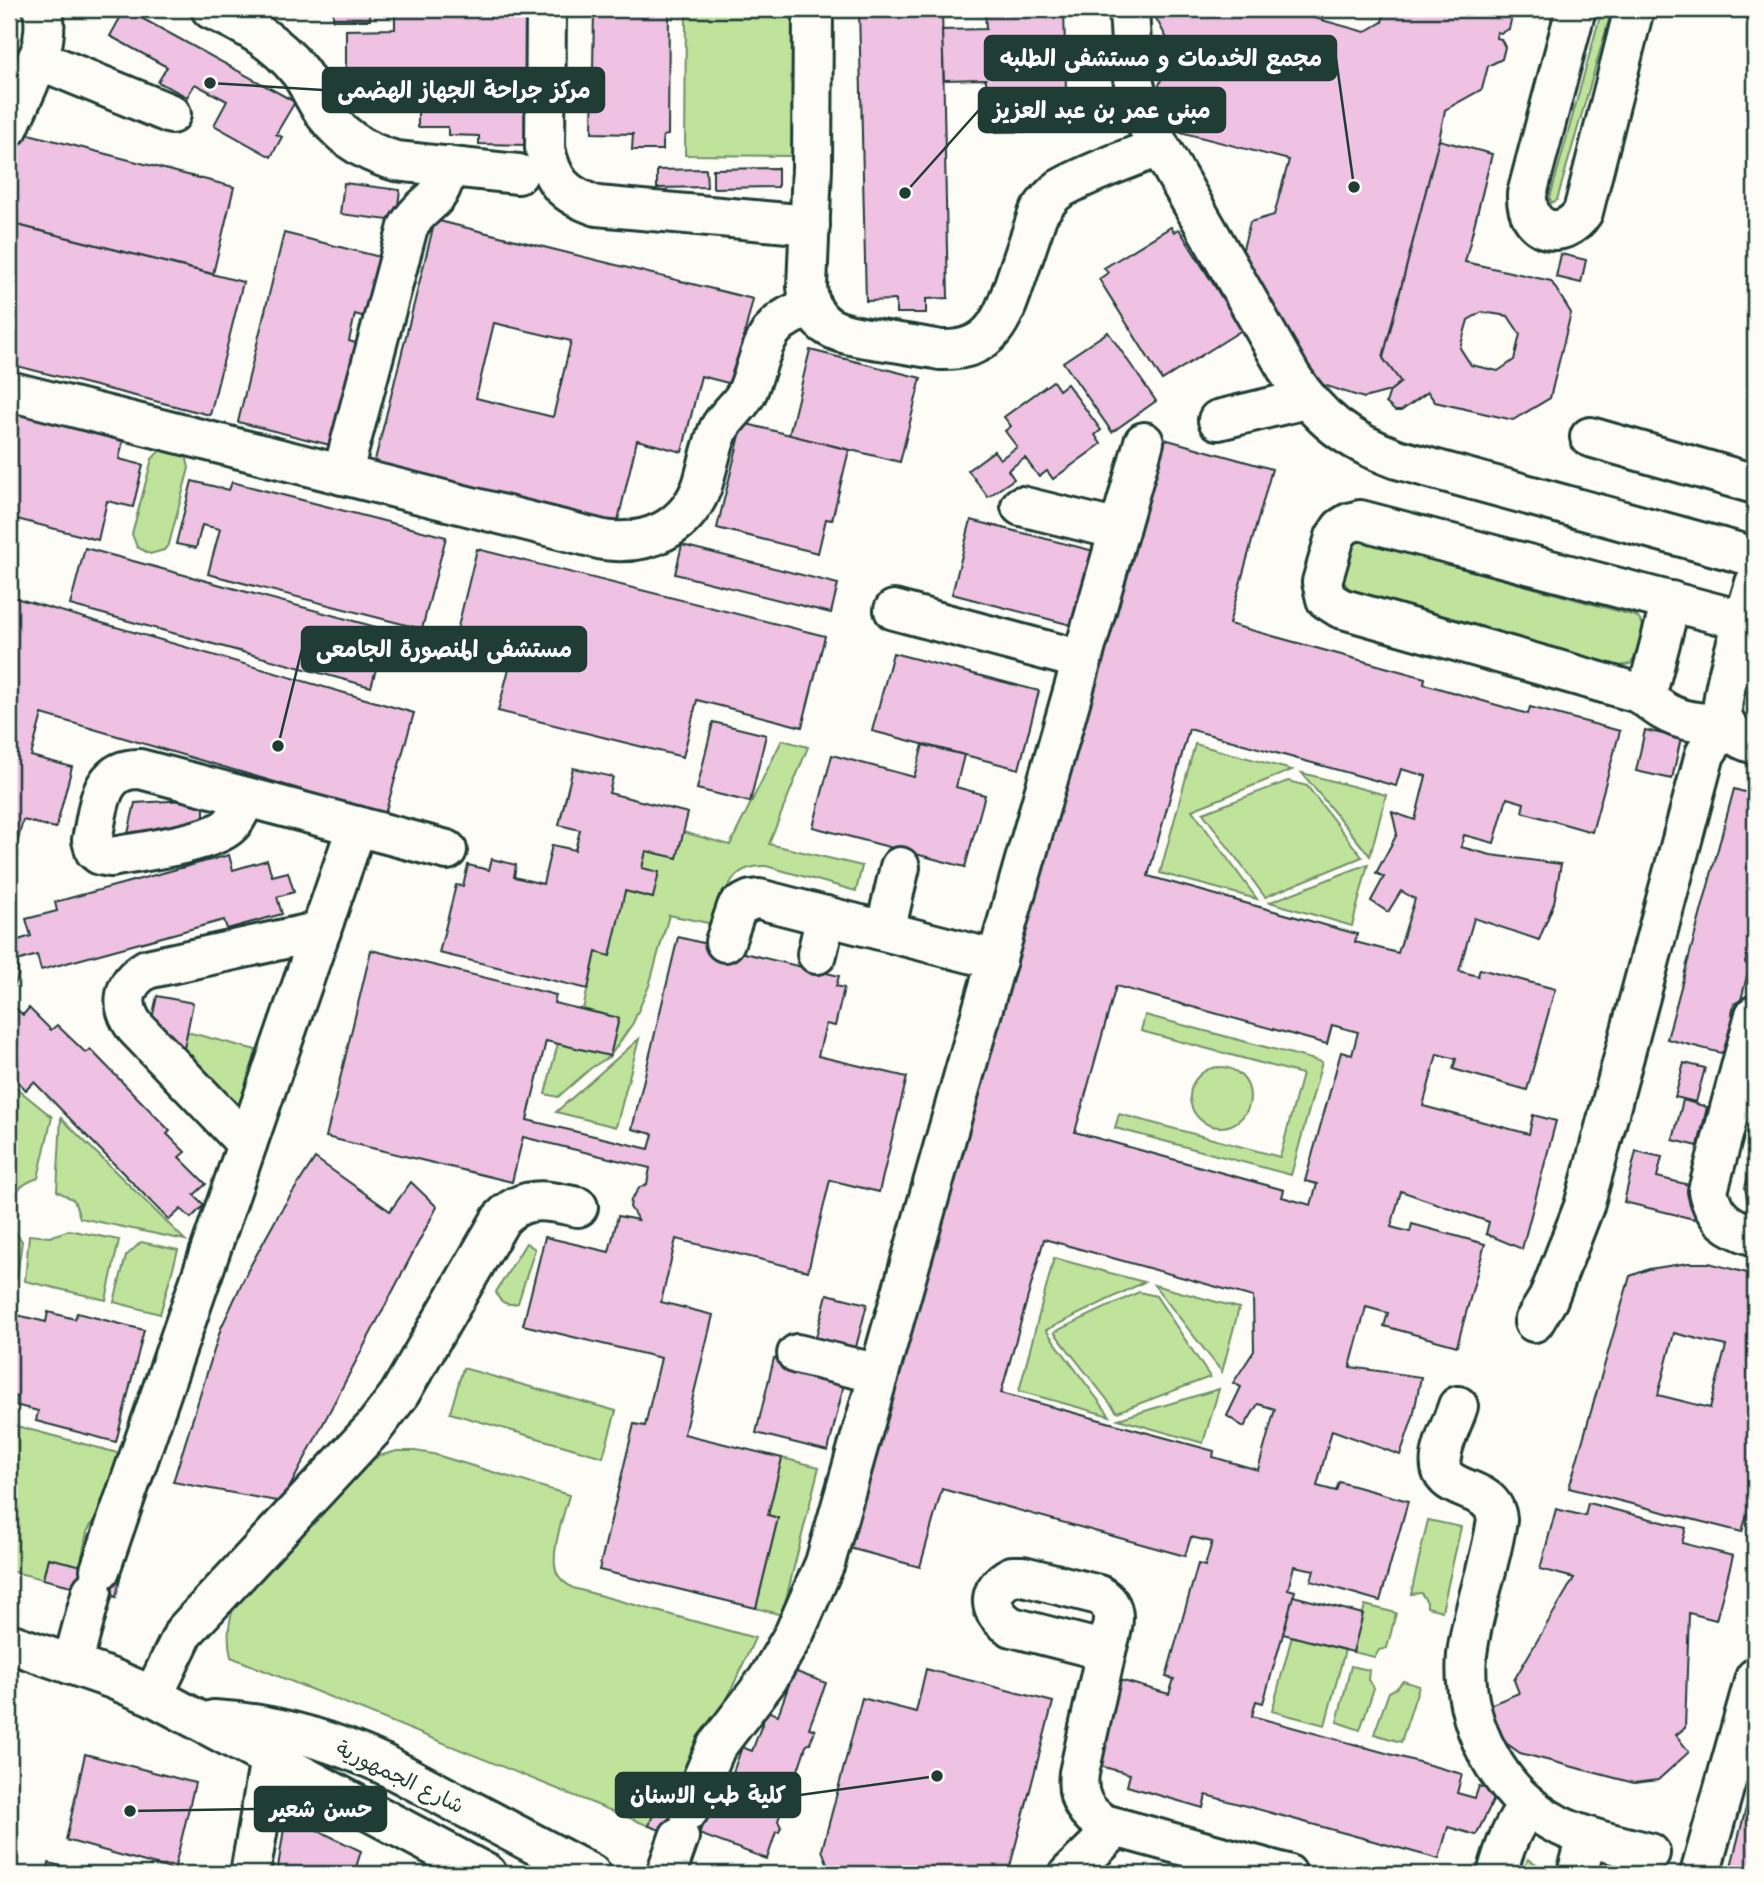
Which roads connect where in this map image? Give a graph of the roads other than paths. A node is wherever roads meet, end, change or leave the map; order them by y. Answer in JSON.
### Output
{"nodes":[{"id":1,"x":43,"y":9,"type":"edge"},
{"id":2,"x":211,"y":9,"type":"edge"},
{"id":3,"x":546,"y":9,"type":"edge"},
{"id":4,"x":813,"y":9,"type":"edge"},
{"id":5,"x":1129,"y":9,"type":"edge"},
{"id":6,"x":1576,"y":9,"type":"edge"},
{"id":7,"x":1634,"y":9,"type":"edge"},
{"id":8,"x":37,"y":59,"type":"junction"},
{"id":9,"x":171,"y":114,"type":"dead end"},
{"id":10,"x":9,"y":127,"type":"edge"},
{"id":11,"x":1158,"y":147,"type":"junction"},
{"id":12,"x":447,"y":166,"type":"junction"},
{"id":13,"x":519,"y":174,"type":"dead end"},
{"id":14,"x":810,"y":225,"type":"junction"},
{"id":15,"x":812,"y":308,"type":"junction"},
{"id":16,"x":9,"y":391,"type":"edge"},
{"id":17,"x":1306,"y":399,"type":"junction"},
{"id":18,"x":1218,"y":420,"type":"dead end"},
{"id":19,"x":1590,"y":437,"type":"dead end"},
{"id":20,"x":1143,"y":442,"type":"dead end"},
{"id":21,"x":342,"y":475,"type":"junction"},
{"id":22,"x":1755,"y":484,"type":"edge"},
{"id":23,"x":1021,"y":506,"type":"dead end"},
{"id":24,"x":1119,"y":530,"type":"junction"},
{"id":25,"x":1755,"y":557,"type":"edge"},
{"id":26,"x":1755,"y":583,"type":"edge"},
{"id":27,"x":1671,"y":601,"type":"junction"},
{"id":28,"x":894,"y":610,"type":"dead end"},
{"id":29,"x":1745,"y":621,"type":"junction"},
{"id":30,"x":1082,"y":660,"type":"junction"},
{"id":31,"x":1743,"y":675,"type":"edge"},
{"id":32,"x":1646,"y":696,"type":"junction"},
{"id":33,"x":1737,"y":733,"type":"edge"},
{"id":34,"x":245,"y":797,"type":"dead end"},
{"id":35,"x":357,"y":826,"type":"junction"},
{"id":36,"x":447,"y":850,"type":"dead end"},
{"id":37,"x":900,"y":867,"type":"dead end"},
{"id":38,"x":826,"y":916,"type":"junction"},
{"id":39,"x":321,"y":931,"type":"junction"},
{"id":40,"x":885,"y":931,"type":"junction"},
{"id":41,"x":725,"y":942,"type":"dead end"},
{"id":42,"x":817,"y":954,"type":"dead end"},
{"id":43,"x":997,"y":960,"type":"junction"},
{"id":44,"x":1755,"y":1015,"type":"edge"},
{"id":45,"x":247,"y":1144,"type":"junction"},
{"id":46,"x":578,"y":1207,"type":"dead end"},
{"id":47,"x":1755,"y":1236,"type":"edge"},
{"id":48,"x":1534,"y":1322,"type":"dead end"},
{"id":49,"x":797,"y":1354,"type":"dead end"},
{"id":50,"x":879,"y":1374,"type":"junction"},
{"id":51,"x":1458,"y":1406,"type":"dead end"},
{"id":52,"x":9,"y":1643,"type":"edge"},
{"id":53,"x":1106,"y":1651,"type":"dead end"},
{"id":54,"x":72,"y":1665,"type":"junction"},
{"id":55,"x":1755,"y":1678,"type":"edge"},
{"id":56,"x":152,"y":1696,"type":"junction"},
{"id":57,"x":197,"y":1720,"type":"junction"},
{"id":58,"x":270,"y":1758,"type":"junction"},
{"id":59,"x":1529,"y":1805,"type":"junction"},
{"id":60,"x":1116,"y":1828,"type":"junction"},
{"id":61,"x":1587,"y":1837,"type":"junction"},
{"id":62,"x":1650,"y":1853,"type":"dead end"},
{"id":63,"x":1241,"y":1868,"type":"edge"},
{"id":64,"x":250,"y":1874,"type":"edge"},
{"id":65,"x":488,"y":1874,"type":"edge"},
{"id":66,"x":591,"y":1874,"type":"edge"},
{"id":67,"x":666,"y":1874,"type":"edge"},
{"id":68,"x":1069,"y":1874,"type":"edge"},
{"id":69,"x":1287,"y":1874,"type":"edge"},
{"id":70,"x":1497,"y":1874,"type":"edge"},
{"id":71,"x":1577,"y":1874,"type":"edge"},
{"id":72,"x":1700,"y":1874,"type":"edge"}],
"edges":[{"from":1,"to":8,"type":"main road"},
{"from":2,"to":12,"type":"main road"},
{"from":3,"to":14,"type":"main road"},
{"from":4,"to":14,"type":"main road"},
{"from":5,"to":11,"type":"main road"},
{"from":6,"to":7,"type":"main road"},
{"from":8,"to":9,"type":"main road"},
{"from":8,"to":10,"type":"main road"},
{"from":11,"to":15,"type":"main road"},
{"from":11,"to":17,"type":"main road"},
{"from":12,"to":13,"type":"main road"},
{"from":12,"to":21,"type":"main road"},
{"from":14,"to":15,"type":"main road"},
{"from":15,"to":21,"type":"main road"},
{"from":16,"to":21,"type":"main road"},
{"from":17,"to":18,"type":"main road"},
{"from":17,"to":25,"type":"main road"},
{"from":19,"to":22,"type":"main road"},
{"from":20,"to":24,"type":"main road"},
{"from":23,"to":24,"type":"main road"},
{"from":24,"to":30,"type":"main road"},
{"from":26,"to":29,"type":"main road"},
{"from":27,"to":29,"type":"main road"},
{"from":27,"to":32,"type":"main road"},
{"from":27,"to":32,"type":"main road"},
{"from":28,"to":30,"type":"main road"},
{"from":29,"to":31,"type":"main road"},
{"from":30,"to":43,"type":"main road"},
{"from":31,"to":33,"type":"main road"},
{"from":32,"to":33,"type":"main road"},
{"from":33,"to":48,"type":"main road"},
{"from":34,"to":35,"type":"main road"},
{"from":35,"to":36,"type":"main road"},
{"from":35,"to":39,"type":"main road"},
{"from":37,"to":40,"type":"main road"},
{"from":38,"to":40,"type":"main road"},
{"from":38,"to":41,"type":"main road"},
{"from":38,"to":42,"type":"main road"},
{"from":39,"to":45,"type":"main road"},
{"from":39,"to":45,"type":"main road"},
{"from":40,"to":43,"type":"main road"},
{"from":43,"to":50,"type":"main road"},
{"from":44,"to":47,"type":"main road"},
{"from":45,"to":54,"type":"main road"},
{"from":46,"to":56,"type":"main road"},
{"from":49,"to":50,"type":"main road"},
{"from":50,"to":67,"type":"main road"},
{"from":51,"to":59,"type":"main road"},
{"from":52,"to":54,"type":"main road","name":"شارع الجمهورية"},
{"from":53,"to":60,"type":"main road"},
{"from":54,"to":56,"type":"main road","name":"شارع الجمهورية"},
{"from":55,"to":72,"type":"main road"},
{"from":56,"to":57,"type":"main road","name":"شارع الجمهورية"},
{"from":57,"to":58,"type":"main road","name":"شارع الجمهورية"},
{"from":57,"to":66,"type":"main road","name":"شارع الجمهورية"},
{"from":58,"to":64,"type":"main road"},
{"from":58,"to":65,"type":"main road","name":"شارع الجمهورية"},
{"from":59,"to":61,"type":"main road"},
{"from":59,"to":70,"type":"main road"},
{"from":60,"to":63,"type":"main road"},
{"from":60,"to":68,"type":"main road"},
{"from":61,"to":62,"type":"main road"},
{"from":61,"to":71,"type":"main road"},
{"from":63,"to":69,"type":"main road"}]}
